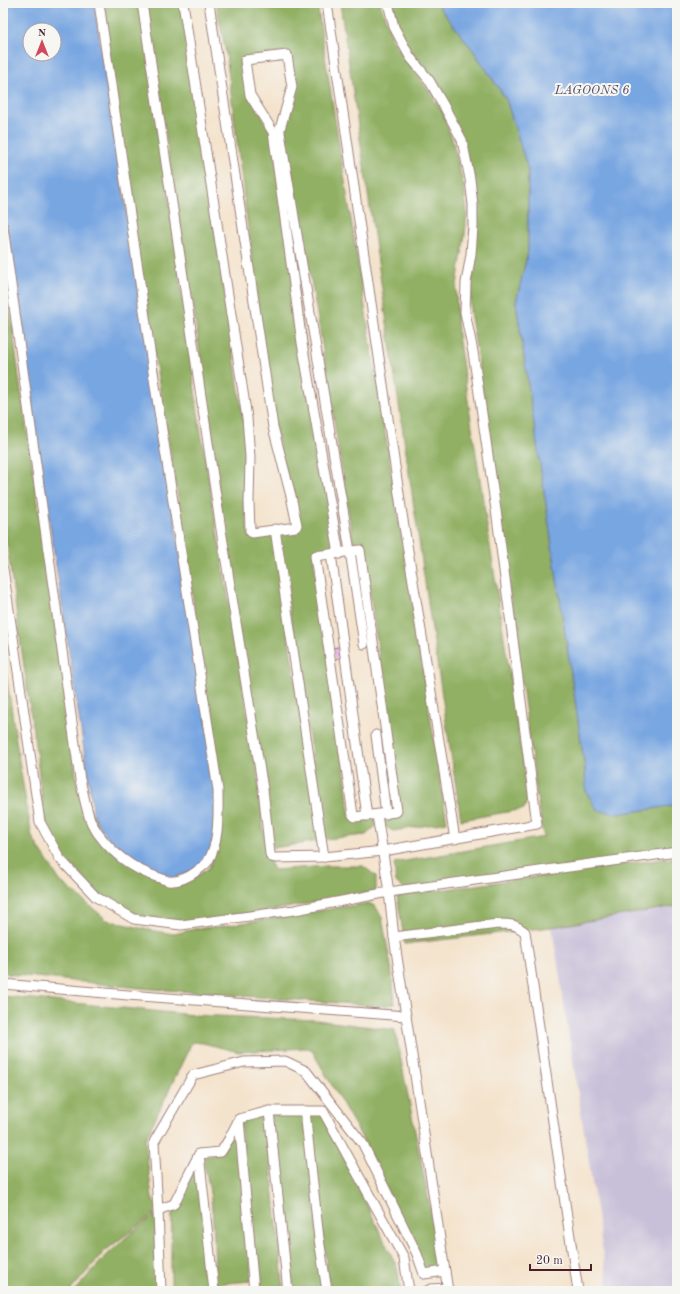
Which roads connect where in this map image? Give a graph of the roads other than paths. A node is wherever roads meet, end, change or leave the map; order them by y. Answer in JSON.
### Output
{"nodes":[{"id":1,"x":99,"y":3,"type":"edge"},
{"id":2,"x":142,"y":3,"type":"edge"},
{"id":3,"x":183,"y":3,"type":"edge"},
{"id":4,"x":208,"y":3,"type":"edge"},
{"id":5,"x":327,"y":3,"type":"edge"},
{"id":6,"x":388,"y":3,"type":"edge"},
{"id":7,"x":3,"y":226,"type":"edge"},
{"id":8,"x":276,"y":529,"type":"junction"},
{"id":9,"x":350,"y":551,"type":"junction"},
{"id":10,"x":335,"y":554,"type":"junction"},
{"id":11,"x":3,"y":569,"type":"edge"},
{"id":12,"x":364,"y":644,"type":"dead end"},
{"id":13,"x":376,"y":734,"type":"dead end"},
{"id":14,"x":381,"y":814,"type":"junction"},
{"id":15,"x":367,"y":816,"type":"junction"},
{"id":16,"x":455,"y":839,"type":"junction"},
{"id":17,"x":383,"y":851,"type":"junction"},
{"id":18,"x":677,"y":852,"type":"edge"},
{"id":19,"x":324,"y":857,"type":"junction"},
{"id":20,"x":389,"y":892,"type":"junction"},
{"id":21,"x":394,"y":937,"type":"junction"},
{"id":22,"x":3,"y":984,"type":"edge"},
{"id":23,"x":406,"y":1016,"type":"junction"},
{"id":24,"x":269,"y":1110,"type":"junction"},
{"id":25,"x":305,"y":1111,"type":"junction"},
{"id":26,"x":239,"y":1119,"type":"junction"},
{"id":27,"x":199,"y":1154,"type":"junction"},
{"id":28,"x":158,"y":1210,"type":"junction"},
{"id":29,"x":445,"y":1271,"type":"junction"},
{"id":30,"x":448,"y":1289,"type":"edge"},
{"id":31,"x":161,"y":1291,"type":"edge"},
{"id":32,"x":214,"y":1291,"type":"edge"},
{"id":33,"x":254,"y":1291,"type":"edge"},
{"id":34,"x":288,"y":1291,"type":"edge"},
{"id":35,"x":327,"y":1291,"type":"edge"},
{"id":36,"x":409,"y":1291,"type":"edge"},
{"id":37,"x":427,"y":1291,"type":"edge"},
{"id":38,"x":578,"y":1291,"type":"edge"}],
"edges":[{"from":1,"to":7,"type":"lane"},
{"from":2,"to":19,"type":"lane"},
{"from":3,"to":8,"type":"lane"},
{"from":4,"to":8,"type":"lane"},
{"from":5,"to":16,"type":"lane"},
{"from":6,"to":16,"type":"lane"},
{"from":8,"to":19,"type":"lane"},
{"from":9,"to":10,"type":"lane"},
{"from":9,"to":10,"type":"lane"},
{"from":9,"to":12,"type":"lane"},
{"from":9,"to":14,"type":"lane"},
{"from":10,"to":15,"type":"lane"},
{"from":10,"to":15,"type":"lane"},
{"from":11,"to":20,"type":"lane"},
{"from":13,"to":14,"type":"lane"},
{"from":14,"to":15,"type":"lane"},
{"from":14,"to":17,"type":"lane"},
{"from":16,"to":17,"type":"lane"},
{"from":17,"to":19,"type":"lane"},
{"from":17,"to":20,"type":"lane"},
{"from":18,"to":20,"type":"lane"},
{"from":20,"to":21,"type":"lane"},
{"from":21,"to":23,"type":"lane"},
{"from":21,"to":38,"type":"lane"},
{"from":22,"to":23,"type":"lane"},
{"from":23,"to":29,"type":"lane"},
{"from":24,"to":25,"type":"lane"},
{"from":24,"to":26,"type":"lane"},
{"from":24,"to":34,"type":"lane"},
{"from":25,"to":35,"type":"lane"},
{"from":25,"to":36,"type":"lane"},
{"from":26,"to":27,"type":"lane"},
{"from":26,"to":33,"type":"lane"},
{"from":27,"to":28,"type":"lane"},
{"from":27,"to":32,"type":"lane"},
{"from":28,"to":29,"type":"lane"},
{"from":28,"to":31,"type":"lane"},
{"from":29,"to":30,"type":"lane"},
{"from":30,"to":37,"type":"lane"}]}
